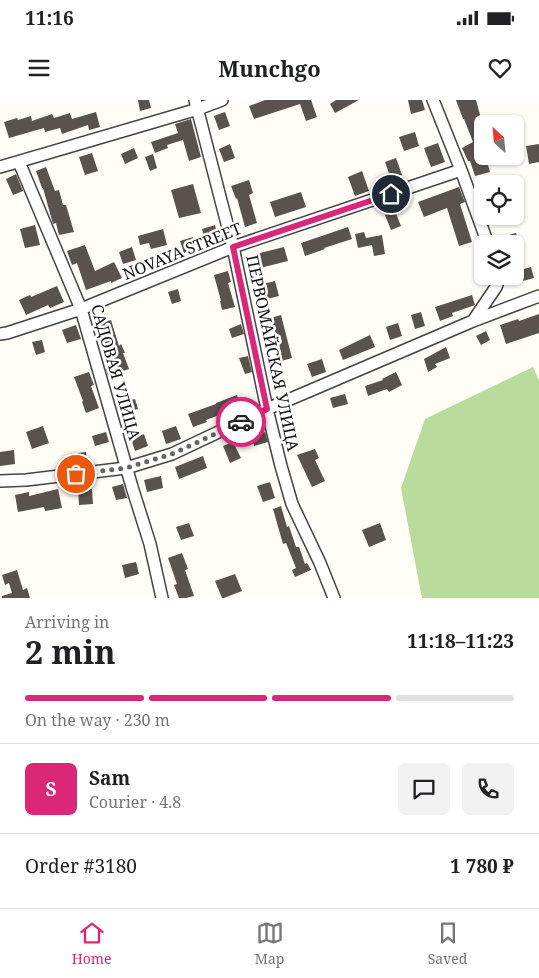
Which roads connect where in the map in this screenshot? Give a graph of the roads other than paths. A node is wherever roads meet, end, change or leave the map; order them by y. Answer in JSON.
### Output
{"nodes":[{"id":1,"x":222,"y":100,"type":"edge"},
{"id":2,"x":434,"y":100,"type":"edge"},
{"id":3,"x":197,"y":105,"type":"edge"},
{"id":4,"x":20,"y":162,"type":"junction"},
{"id":5,"x":0,"y":167,"type":"edge"},
{"id":6,"x":462,"y":170,"type":"junction"},
{"id":7,"x":485,"y":235,"type":"edge"},
{"id":8,"x":233,"y":247,"type":"junction"},
{"id":9,"x":497,"y":285,"type":"edge"},
{"id":10,"x":539,"y":296,"type":"edge"},
{"id":11,"x":81,"y":309,"type":"junction"},
{"id":12,"x":474,"y":321,"type":"junction"},
{"id":13,"x":0,"y":334,"type":"edge"},
{"id":14,"x":267,"y":409,"type":"junction"},
{"id":15,"x":126,"y":468,"type":"junction"},
{"id":16,"x":0,"y":482,"type":"edge"},
{"id":17,"x":162,"y":598,"type":"edge"},
{"id":18,"x":334,"y":598,"type":"edge"}],
"edges":[{"from":1,"to":3,"type":"street"},
{"from":2,"to":6,"type":"street"},
{"from":3,"to":4,"type":"street"},
{"from":3,"to":8,"type":"street","name":"ПЕРВОМАЙСКАЯ УЛИЦА"},
{"from":4,"to":5,"type":"street"},
{"from":4,"to":11,"type":"street","name":"САДОВАЯ УЛИЦА"},
{"from":6,"to":7,"type":"street"},
{"from":6,"to":8,"type":"street","name":"NOVAYA STREET"},
{"from":8,"to":11,"type":"street","name":"NOVAYA STREET"},
{"from":8,"to":14,"type":"street","name":"ПЕРВОМАЙСКАЯ УЛИЦА"},
{"from":9,"to":12,"type":"street"},
{"from":10,"to":12,"type":"street"},
{"from":11,"to":13,"type":"street","name":"NOVAYA STREET"},
{"from":11,"to":15,"type":"street","name":"САДОВАЯ УЛИЦА"},
{"from":12,"to":14,"type":"street"},
{"from":14,"to":15,"type":"street"},
{"from":14,"to":18,"type":"street","name":"ПЕРВОМАЙСКАЯ УЛИЦА"},
{"from":15,"to":16,"type":"street"},
{"from":15,"to":17,"type":"street","name":"САДОВАЯ УЛИЦА"}]}
